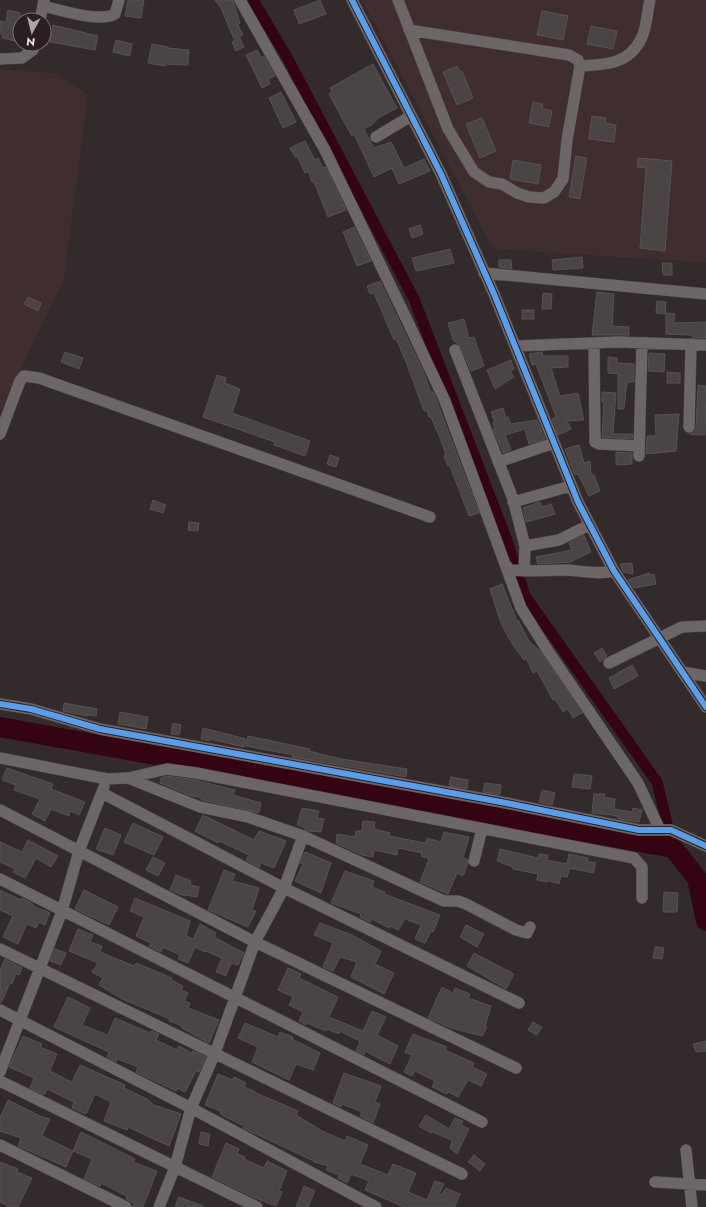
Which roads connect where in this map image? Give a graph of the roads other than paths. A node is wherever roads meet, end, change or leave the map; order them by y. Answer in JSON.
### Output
{"nodes":[{"id":1,"x":119,"y":0,"type":"edge"},
{"id":2,"x":240,"y":0,"type":"edge"},
{"id":3,"x":352,"y":0,"type":"edge"},
{"id":4,"x":398,"y":0,"type":"edge"},
{"id":5,"x":650,"y":0,"type":"edge"},
{"id":6,"x":44,"y":3,"type":"edge"},
{"id":7,"x":409,"y":30,"type":"junction"},
{"id":8,"x":30,"y":52,"type":"edge"},
{"id":9,"x":0,"y":59,"type":"edge"},
{"id":10,"x":580,"y":66,"type":"junction"},
{"id":11,"x":411,"y":116,"type":"junction"},
{"id":12,"x":376,"y":137,"type":"dead end"},
{"id":13,"x":484,"y":273,"type":"junction"},
{"id":14,"x":706,"y":294,"type":"edge"},
{"id":15,"x":594,"y":343,"type":"junction"},
{"id":16,"x":642,"y":343,"type":"junction"},
{"id":17,"x":691,"y":344,"type":"junction"},
{"id":18,"x":706,"y":345,"type":"edge"},
{"id":19,"x":515,"y":346,"type":"junction"},
{"id":20,"x":455,"y":350,"type":"dead end"},
{"id":21,"x":689,"y":428,"type":"dead end"},
{"id":22,"x":0,"y":434,"type":"edge"},
{"id":23,"x":554,"y":444,"type":"junction"},
{"id":24,"x":498,"y":462,"type":"junction"},
{"id":25,"x":571,"y":486,"type":"junction"},
{"id":26,"x":514,"y":502,"type":"junction"},
{"id":27,"x":430,"y":516,"type":"dead end"},
{"id":28,"x":590,"y":525,"type":"junction"},
{"id":29,"x":525,"y":546,"type":"junction"},
{"id":30,"x":515,"y":569,"type":"junction"},
{"id":31,"x":614,"y":572,"type":"junction"},
{"id":32,"x":706,"y":626,"type":"edge"},
{"id":33,"x":660,"y":637,"type":"junction"},
{"id":34,"x":609,"y":663,"type":"dead end"},
{"id":35,"x":683,"y":672,"type":"junction"},
{"id":36,"x":706,"y":676,"type":"edge"},
{"id":37,"x":0,"y":704,"type":"edge"},
{"id":38,"x":706,"y":707,"type":"edge"},
{"id":39,"x":0,"y":758,"type":"edge"},
{"id":40,"x":128,"y":778,"type":"junction"},
{"id":41,"x":107,"y":779,"type":"junction"},
{"id":42,"x":102,"y":793,"type":"junction"},
{"id":43,"x":0,"y":810,"type":"edge"},
{"id":44,"x":482,"y":828,"type":"junction"},
{"id":45,"x":666,"y":830,"type":"junction"},
{"id":46,"x":303,"y":836,"type":"junction"},
{"id":47,"x":706,"y":846,"type":"edge"},
{"id":48,"x":79,"y":850,"type":"junction"},
{"id":49,"x":474,"y":861,"type":"dead end"},
{"id":50,"x":0,"y":879,"type":"edge"},
{"id":51,"x":284,"y":888,"type":"junction"},
{"id":52,"x":642,"y":898,"type":"dead end"},
{"id":53,"x":62,"y":911,"type":"junction"},
{"id":54,"x":530,"y":927,"type":"dead end"},
{"id":55,"x":255,"y":942,"type":"junction"},
{"id":56,"x":0,"y":949,"type":"edge"},
{"id":57,"x":40,"y":970,"type":"junction"},
{"id":58,"x":234,"y":998,"type":"junction"},
{"id":59,"x":519,"y":1003,"type":"dead end"},
{"id":60,"x":0,"y":1010,"type":"edge"},
{"id":61,"x":20,"y":1020,"type":"junction"},
{"id":62,"x":215,"y":1053,"type":"junction"},
{"id":63,"x":516,"y":1068,"type":"dead end"},
{"id":64,"x":0,"y":1072,"type":"edge"},
{"id":65,"x":0,"y":1081,"type":"edge"},
{"id":66,"x":191,"y":1108,"type":"junction"},
{"id":67,"x":482,"y":1122,"type":"dead end"},
{"id":68,"x":0,"y":1145,"type":"edge"},
{"id":69,"x":686,"y":1150,"type":"dead end"},
{"id":70,"x":175,"y":1167,"type":"junction"},
{"id":71,"x":462,"y":1174,"type":"dead end"},
{"id":72,"x":655,"y":1182,"type":"dead end"},
{"id":73,"x":690,"y":1184,"type":"junction"},
{"id":74,"x":706,"y":1185,"type":"edge"},
{"id":75,"x":126,"y":1207,"type":"edge"},
{"id":76,"x":159,"y":1207,"type":"edge"},
{"id":77,"x":257,"y":1207,"type":"edge"},
{"id":78,"x":376,"y":1207,"type":"edge"},
{"id":79,"x":692,"y":1207,"type":"edge"}],
"edges":[{"from":1,"to":6,"type":"street"},
{"from":2,"to":30,"type":"street"},
{"from":3,"to":11,"type":"street"},
{"from":4,"to":7,"type":"street"},
{"from":5,"to":10,"type":"street"},
{"from":7,"to":10,"type":"street"},
{"from":7,"to":10,"type":"street"},
{"from":8,"to":9,"type":"street"},
{"from":11,"to":12,"type":"street"},
{"from":11,"to":13,"type":"street"},
{"from":13,"to":14,"type":"street"},
{"from":13,"to":19,"type":"street"},
{"from":15,"to":16,"type":"street"},
{"from":15,"to":16,"type":"street"},
{"from":15,"to":19,"type":"street"},
{"from":16,"to":17,"type":"street"},
{"from":17,"to":18,"type":"street"},
{"from":17,"to":21,"type":"street"},
{"from":19,"to":23,"type":"street"},
{"from":20,"to":24,"type":"street"},
{"from":22,"to":27,"type":"street"},
{"from":23,"to":24,"type":"street"},
{"from":23,"to":25,"type":"street"},
{"from":24,"to":26,"type":"street"},
{"from":25,"to":26,"type":"street"},
{"from":25,"to":28,"type":"street"},
{"from":26,"to":29,"type":"street"},
{"from":28,"to":29,"type":"street"},
{"from":28,"to":31,"type":"street"},
{"from":29,"to":30,"type":"street"},
{"from":30,"to":31,"type":"street"},
{"from":30,"to":45,"type":"street"},
{"from":31,"to":33,"type":"street"},
{"from":32,"to":33,"type":"street"},
{"from":33,"to":34,"type":"street"},
{"from":33,"to":35,"type":"street"},
{"from":35,"to":36,"type":"street"},
{"from":35,"to":38,"type":"street"},
{"from":37,"to":45,"type":"street"},
{"from":39,"to":41,"type":"street"},
{"from":40,"to":41,"type":"street"},
{"from":40,"to":44,"type":"street"},
{"from":40,"to":46,"type":"street"},
{"from":41,"to":42,"type":"street"},
{"from":42,"to":48,"type":"street"},
{"from":42,"to":51,"type":"street"},
{"from":43,"to":48,"type":"street"},
{"from":44,"to":49,"type":"street"},
{"from":44,"to":52,"type":"street"},
{"from":45,"to":47,"type":"street"},
{"from":46,"to":51,"type":"street"},
{"from":46,"to":54,"type":"street"},
{"from":48,"to":53,"type":"street"},
{"from":48,"to":55,"type":"street"},
{"from":50,"to":53,"type":"street"},
{"from":51,"to":55,"type":"street"},
{"from":51,"to":59,"type":"street"},
{"from":53,"to":57,"type":"street"},
{"from":53,"to":58,"type":"street"},
{"from":55,"to":58,"type":"street"},
{"from":55,"to":63,"type":"street"},
{"from":56,"to":57,"type":"street"},
{"from":57,"to":61,"type":"street"},
{"from":57,"to":62,"type":"street"},
{"from":58,"to":62,"type":"street"},
{"from":58,"to":67,"type":"street"},
{"from":60,"to":61,"type":"street"},
{"from":61,"to":64,"type":"street"},
{"from":61,"to":66,"type":"street"},
{"from":62,"to":66,"type":"street"},
{"from":62,"to":71,"type":"street"},
{"from":65,"to":70,"type":"street"},
{"from":66,"to":70,"type":"street"},
{"from":66,"to":78,"type":"street"},
{"from":68,"to":75,"type":"street"},
{"from":69,"to":73,"type":"street"},
{"from":70,"to":76,"type":"street"},
{"from":70,"to":77,"type":"street"},
{"from":72,"to":73,"type":"street"},
{"from":73,"to":74,"type":"street"},
{"from":73,"to":79,"type":"street"}]}
